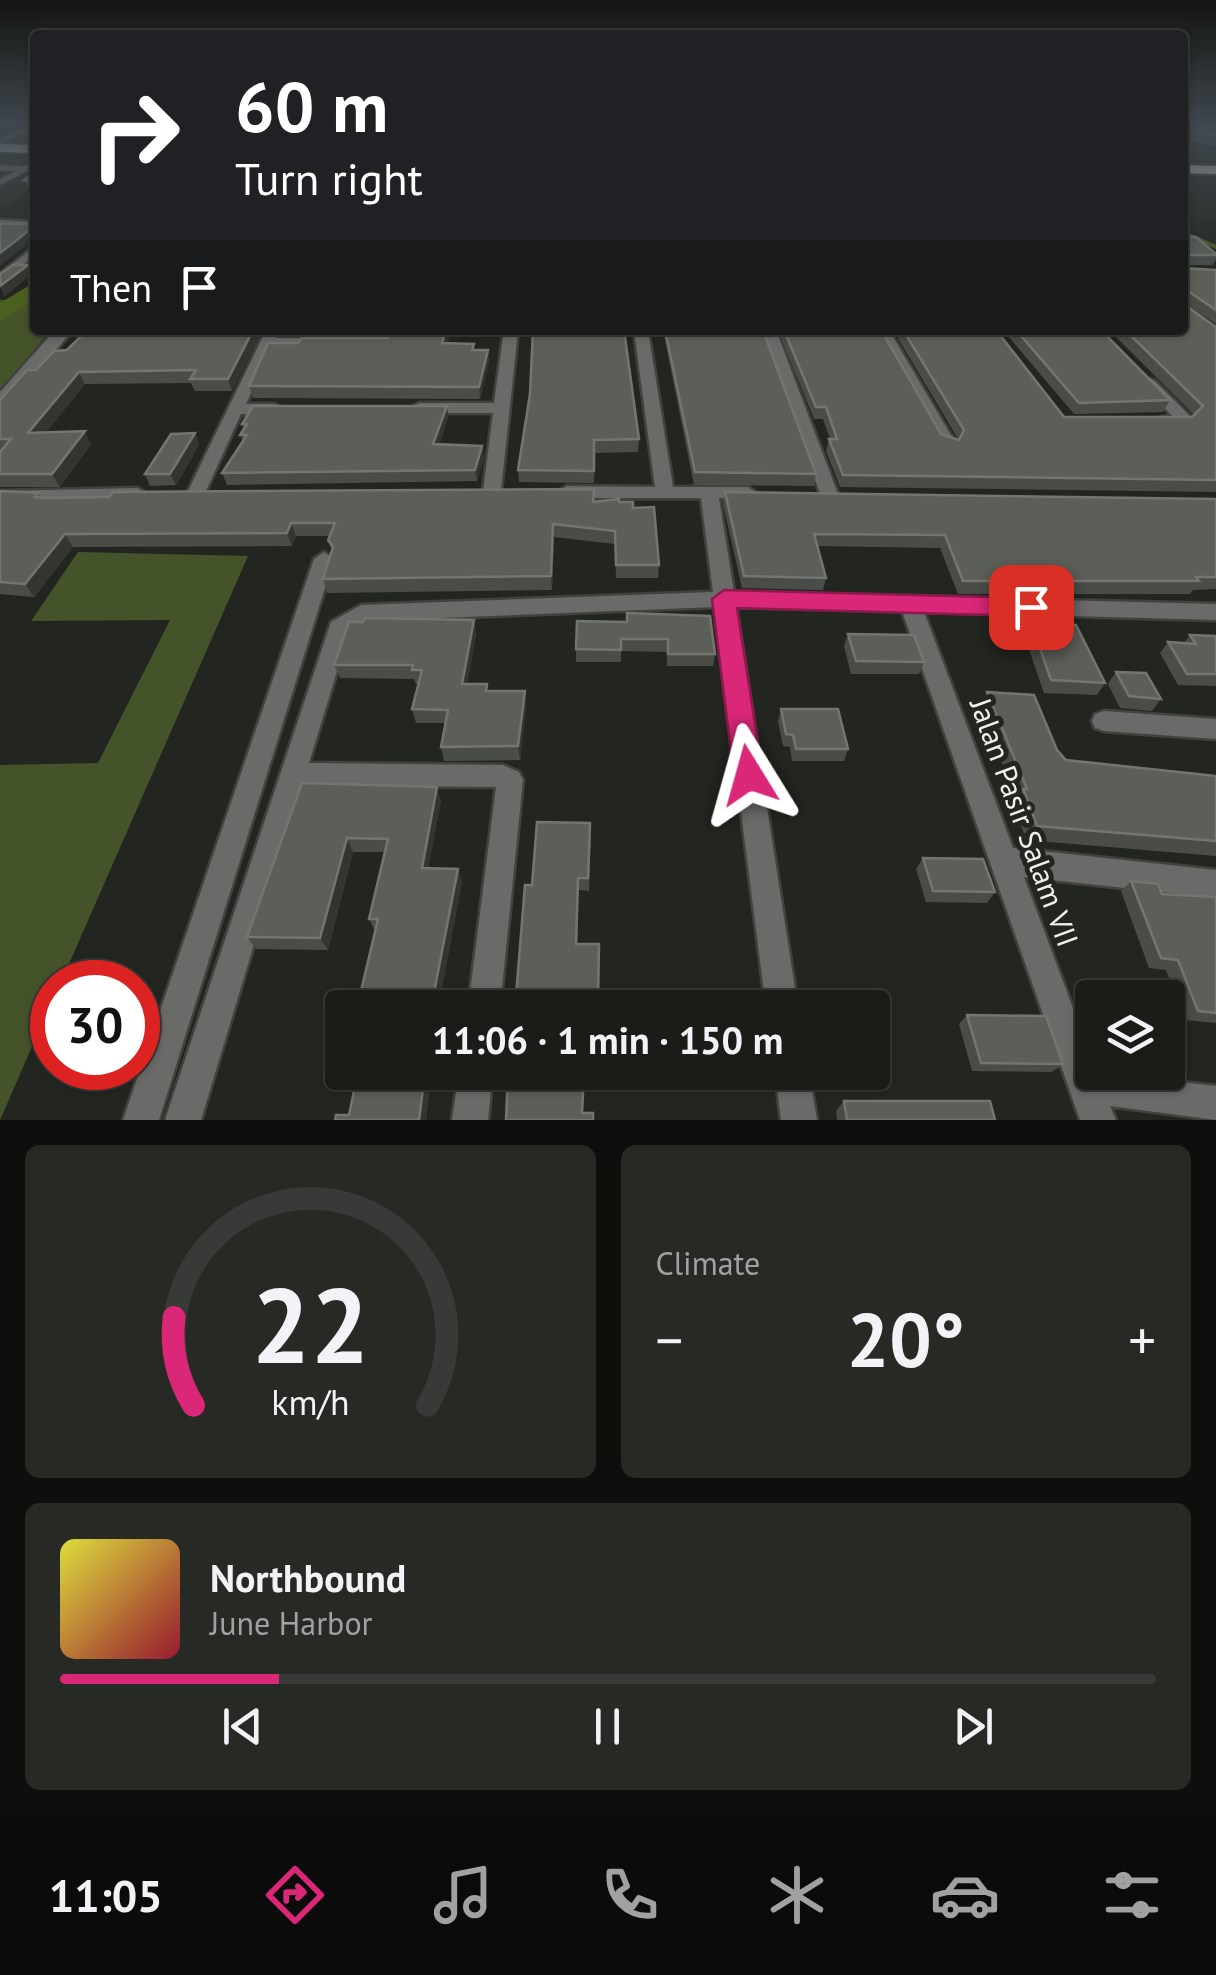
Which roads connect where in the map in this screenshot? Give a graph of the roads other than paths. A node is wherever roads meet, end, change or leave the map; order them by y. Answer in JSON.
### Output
{"nodes":[{"id":1,"x":0,"y":223,"type":"edge"},
{"id":2,"x":30,"y":225,"type":"edge"},
{"id":3,"x":30,"y":253,"type":"edge"},
{"id":4,"x":0,"y":259,"type":"edge"},
{"id":5,"x":21,"y":260,"type":"junction"},
{"id":6,"x":0,"y":280,"type":"edge"},
{"id":7,"x":60,"y":335,"type":"edge"},
{"id":8,"x":511,"y":335,"type":"edge"},
{"id":9,"x":642,"y":335,"type":"edge"},
{"id":10,"x":771,"y":335,"type":"edge"},
{"id":11,"x":885,"y":335,"type":"edge"},
{"id":12,"x":270,"y":336,"type":"edge"},
{"id":13,"x":333,"y":342,"type":"edge"},
{"id":14,"x":1134,"y":368,"type":"edge"},
{"id":15,"x":0,"y":404,"type":"edge"},
{"id":16,"x":407,"y":408,"type":"edge"},
{"id":17,"x":502,"y":408,"type":"junction"},
{"id":18,"x":236,"y":409,"type":"junction"},
{"id":19,"x":293,"y":409,"type":"edge"},
{"id":20,"x":1147,"y":422,"type":"edge"},
{"id":21,"x":948,"y":444,"type":"edge"},
{"id":22,"x":492,"y":491,"type":"edge"},
{"id":23,"x":550,"y":492,"type":"edge"},
{"id":24,"x":710,"y":492,"type":"junction"},
{"id":25,"x":665,"y":493,"type":"junction"},
{"id":26,"x":762,"y":494,"type":"edge"},
{"id":27,"x":831,"y":495,"type":"edge"},
{"id":28,"x":0,"y":497,"type":"edge"},
{"id":29,"x":324,"y":559,"type":"dead end"},
{"id":30,"x":724,"y":599,"type":"junction"},
{"id":31,"x":910,"y":603,"type":"junction"},
{"id":32,"x":1216,"y":612,"type":"edge"},
{"id":33,"x":1104,"y":720,"type":"dead end"},
{"id":34,"x":1216,"y":729,"type":"edge"},
{"id":35,"x":291,"y":774,"type":"junction"},
{"id":36,"x":1006,"y":862,"type":"junction"},
{"id":37,"x":1216,"y":884,"type":"edge"},
{"id":38,"x":486,"y":990,"type":"edge"},
{"id":39,"x":779,"y":990,"type":"edge"},
{"id":40,"x":1075,"y":1055,"type":"edge"},
{"id":41,"x":474,"y":1090,"type":"edge"},
{"id":42,"x":795,"y":1090,"type":"edge"},
{"id":43,"x":1087,"y":1090,"type":"edge"},
{"id":44,"x":1117,"y":1090,"type":"edge"},
{"id":45,"x":1216,"y":1103,"type":"edge"},
{"id":46,"x":141,"y":1120,"type":"edge"},
{"id":47,"x":182,"y":1120,"type":"edge"},
{"id":48,"x":470,"y":1120,"type":"edge"},
{"id":49,"x":799,"y":1120,"type":"edge"},
{"id":50,"x":1098,"y":1120,"type":"edge"}],
"edges":[{"from":1,"to":2,"type":"street"},
{"from":3,"to":5,"type":"street"},
{"from":4,"to":5,"type":"street"},
{"from":5,"to":6,"type":"street"},
{"from":7,"to":15,"type":"street"},
{"from":8,"to":17,"type":"street"},
{"from":9,"to":25,"type":"street"},
{"from":10,"to":27,"type":"street"},
{"from":11,"to":21,"type":"street"},
{"from":12,"to":13,"type":"street"},
{"from":12,"to":18,"type":"street"},
{"from":14,"to":20,"type":"street"},
{"from":16,"to":17,"type":"street"},
{"from":17,"to":22,"type":"street"},
{"from":18,"to":19,"type":"street"},
{"from":18,"to":28,"type":"street"},
{"from":23,"to":25,"type":"street"},
{"from":24,"to":25,"type":"street"},
{"from":24,"to":26,"type":"street"},
{"from":24,"to":30,"type":"street"},
{"from":29,"to":46,"type":"street"},
{"from":30,"to":31,"type":"street"},
{"from":30,"to":35,"type":"street"},
{"from":30,"to":39,"type":"street"},
{"from":31,"to":32,"type":"street"},
{"from":31,"to":36,"type":"street","name":"Jalan Pasir Salam VII"},
{"from":33,"to":34,"type":"street"},
{"from":35,"to":38,"type":"street"},
{"from":35,"to":47,"type":"street"},
{"from":36,"to":37,"type":"street"},
{"from":36,"to":40,"type":"street","name":"Jalan Pasir Salam VII"},
{"from":41,"to":48,"type":"street"},
{"from":42,"to":49,"type":"street"},
{"from":43,"to":50,"type":"street","name":"Jalan Pasir Salam VII"},
{"from":44,"to":45,"type":"street"}]}
